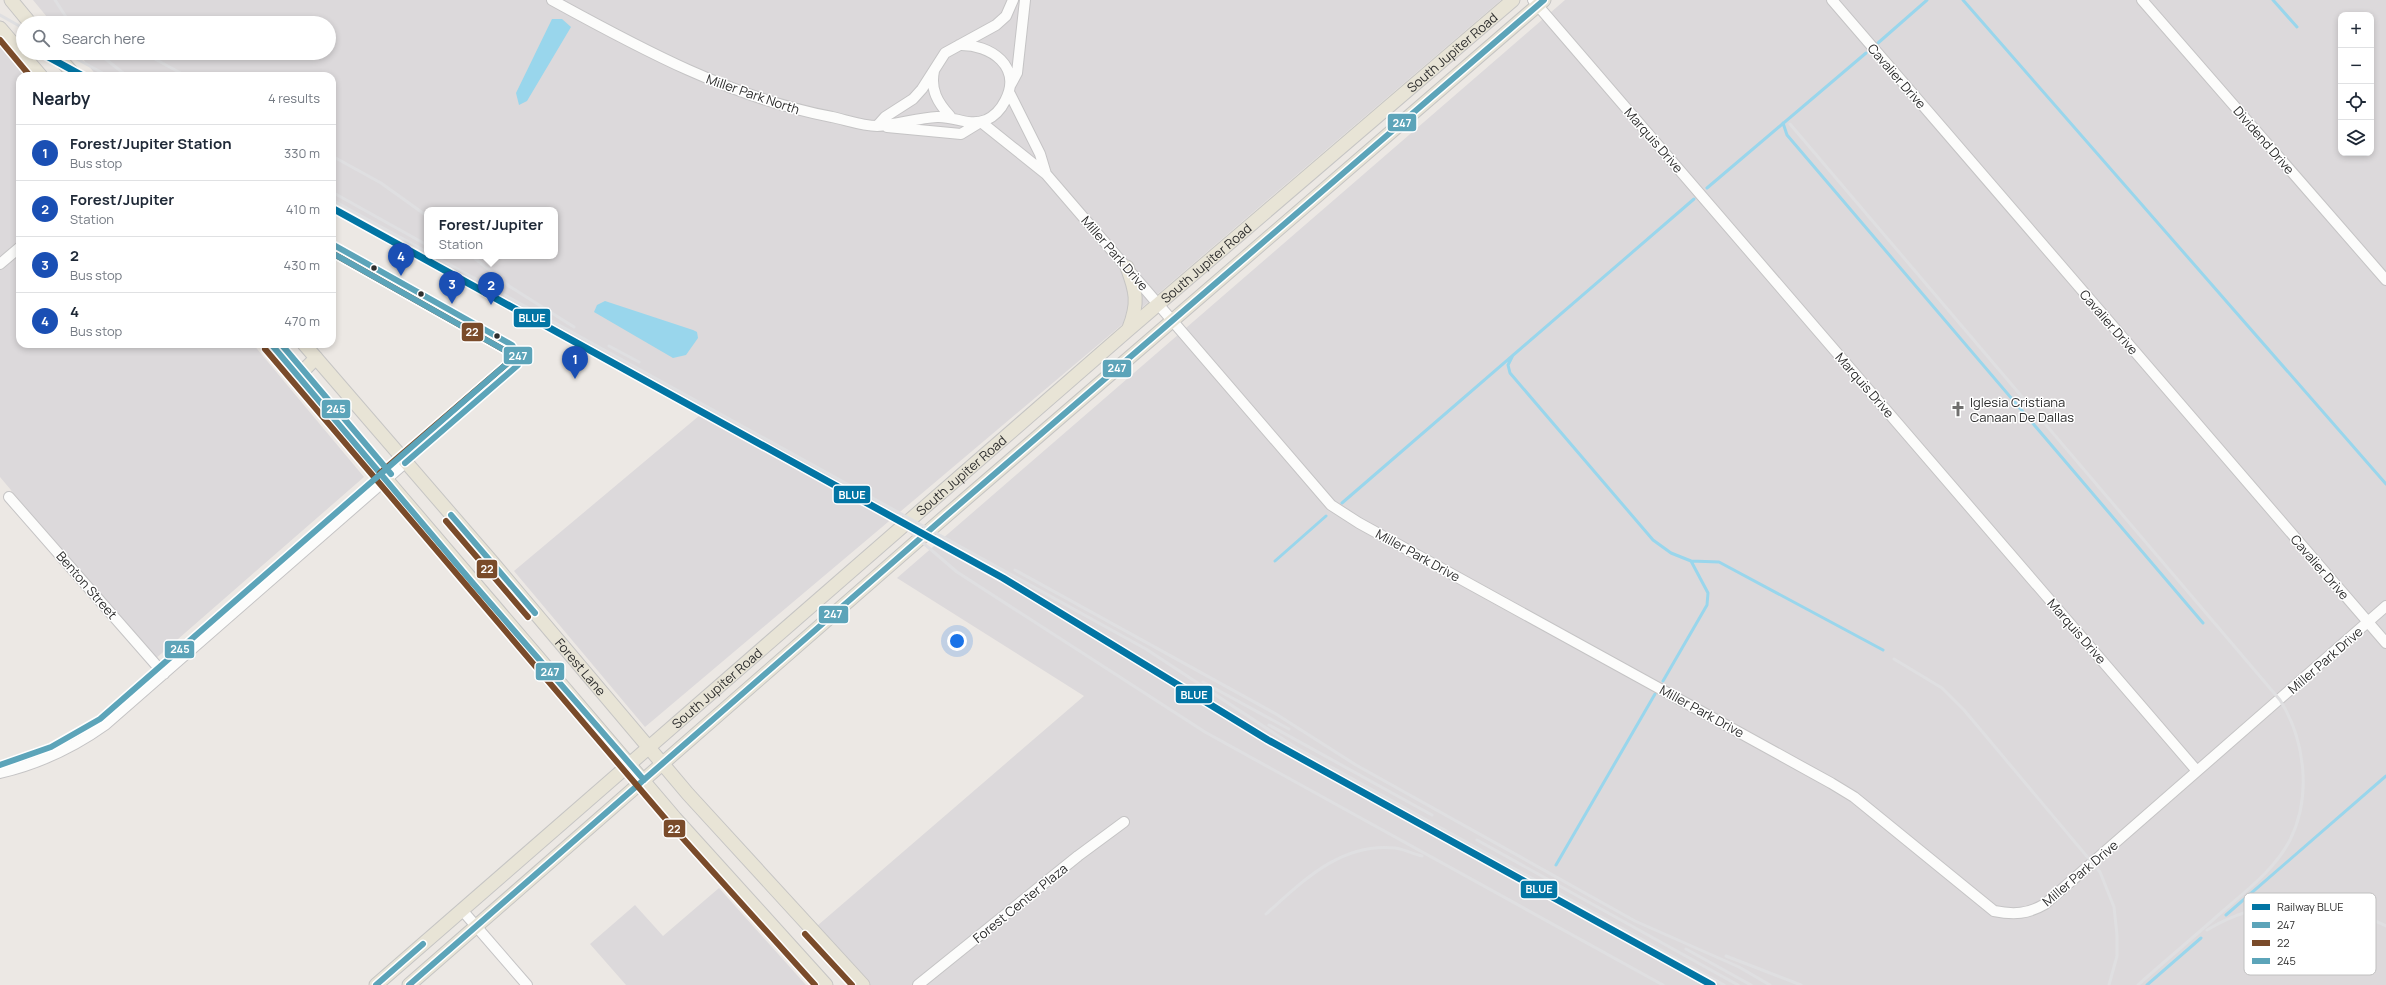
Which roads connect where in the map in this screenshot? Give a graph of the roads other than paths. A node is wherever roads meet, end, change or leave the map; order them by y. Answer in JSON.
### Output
{"nodes":[{"id":1,"x":11,"y":0,"type":"edge"},
{"id":2,"x":552,"y":0,"type":"edge"},
{"id":3,"x":1013,"y":0,"type":"edge"},
{"id":4,"x":1025,"y":0,"type":"edge"},
{"id":5,"x":1513,"y":0,"type":"edge"},
{"id":6,"x":1832,"y":0,"type":"edge"},
{"id":7,"x":2142,"y":0,"type":"edge"},
{"id":8,"x":1538,"y":2,"type":"edge"},
{"id":9,"x":24,"y":16,"type":"edge"},
{"id":10,"x":0,"y":28,"type":"edge"},
{"id":11,"x":959,"y":45,"type":"junction"},
{"id":12,"x":16,"y":47,"type":"edge"},
{"id":13,"x":27,"y":60,"type":"edge"},
{"id":14,"x":62,"y":60,"type":"edge"},
{"id":15,"x":935,"y":67,"type":"junction"},
{"id":16,"x":38,"y":72,"type":"edge"},
{"id":17,"x":72,"y":72,"type":"edge"},
{"id":18,"x":1010,"y":90,"type":"junction"},
{"id":19,"x":950,"y":116,"type":"junction"},
{"id":20,"x":980,"y":122,"type":"junction"},
{"id":21,"x":877,"y":126,"type":"junction"},
{"id":22,"x":1341,"y":148,"type":"junction"},
{"id":23,"x":1354,"y":163,"type":"junction"},
{"id":24,"x":1046,"y":174,"type":"junction"},
{"id":25,"x":16,"y":250,"type":"edge"},
{"id":26,"x":0,"y":264,"type":"edge"},
{"id":27,"x":1127,"y":267,"type":"junction"},
{"id":28,"x":2386,"y":280,"type":"edge"},
{"id":29,"x":1159,"y":303,"type":"junction"},
{"id":30,"x":1172,"y":320,"type":"junction"},
{"id":31,"x":1128,"y":330,"type":"junction"},
{"id":32,"x":274,"y":348,"type":"edge"},
{"id":33,"x":307,"y":348,"type":"edge"},
{"id":34,"x":316,"y":358,"type":"junction"},
{"id":35,"x":298,"y":376,"type":"junction"},
{"id":36,"x":1014,"y":430,"type":"junction"},
{"id":37,"x":1027,"y":446,"type":"junction"},
{"id":38,"x":405,"y":462,"type":"junction"},
{"id":39,"x":385,"y":479,"type":"junction"},
{"id":40,"x":8,"y":497,"type":"dead end"},
{"id":41,"x":2386,"y":606,"type":"edge"},
{"id":42,"x":799,"y":615,"type":"junction"},
{"id":43,"x":2368,"y":622,"type":"junction"},
{"id":44,"x":814,"y":631,"type":"junction"},
{"id":45,"x":2386,"y":643,"type":"edge"},
{"id":46,"x":164,"y":674,"type":"junction"},
{"id":47,"x":648,"y":748,"type":"junction"},
{"id":48,"x":630,"y":764,"type":"junction"},
{"id":49,"x":662,"y":764,"type":"junction"},
{"id":50,"x":2197,"y":771,"type":"junction"},
{"id":51,"x":0,"y":773,"type":"edge"},
{"id":52,"x":644,"y":780,"type":"junction"},
{"id":53,"x":1124,"y":822,"type":"dead end"},
{"id":54,"x":462,"y":910,"type":"junction"},
{"id":55,"x":476,"y":927,"type":"junction"},
{"id":56,"x":376,"y":985,"type":"edge"},
{"id":57,"x":409,"y":985,"type":"edge"},
{"id":58,"x":527,"y":985,"type":"edge"},
{"id":59,"x":826,"y":985,"type":"edge"},
{"id":60,"x":863,"y":985,"type":"edge"},
{"id":61,"x":918,"y":985,"type":"edge"}],
"edges":[{"from":1,"to":9,"type":"main road"},
{"from":2,"to":21,"type":"street","name":"Miller Park North"},
{"from":3,"to":11,"type":"street"},
{"from":4,"to":18,"type":"street"},
{"from":5,"to":22,"type":"main road","name":"South Jupiter Road"},
{"from":6,"to":43,"type":"street","name":"Cavalier Drive"},
{"from":7,"to":28,"type":"street","name":"Dividend Drive"},
{"from":8,"to":23,"type":"main road","name":"South Jupiter Road"},
{"from":8,"to":50,"type":"street","name":"Marquis Drive"},
{"from":10,"to":12,"type":"main road"},
{"from":11,"to":15,"type":"street"},
{"from":11,"to":18,"type":"street"},
{"from":13,"to":16,"type":"main road"},
{"from":14,"to":17,"type":"main road"},
{"from":15,"to":19,"type":"street"},
{"from":15,"to":21,"type":"street"},
{"from":18,"to":20,"type":"street"},
{"from":18,"to":24,"type":"street"},
{"from":19,"to":20,"type":"street","name":"Miller Park North"},
{"from":19,"to":21,"type":"street","name":"Miller Park North"},
{"from":20,"to":21,"type":"street"},
{"from":20,"to":24,"type":"street"},
{"from":22,"to":23,"type":"main road"},
{"from":22,"to":29,"type":"main road","name":"South Jupiter Road"},
{"from":23,"to":30,"type":"main road","name":"South Jupiter Road"},
{"from":24,"to":27,"type":"street","name":"Miller Park Drive"},
{"from":25,"to":26,"type":"street"},
{"from":27,"to":29,"type":"street","name":"Miller Park Drive"},
{"from":27,"to":31,"type":"main road"},
{"from":29,"to":30,"type":"street","name":"Miller Park Drive"},
{"from":29,"to":31,"type":"main road","name":"South Jupiter Road"},
{"from":30,"to":37,"type":"main road","name":"South Jupiter Road"},
{"from":30,"to":50,"type":"street","name":"Miller Park Drive"},
{"from":31,"to":36,"type":"main road","name":"South Jupiter Road"},
{"from":32,"to":35,"type":"main road","name":"Forest Lane"},
{"from":33,"to":34,"type":"main road","name":"Forest Lane"},
{"from":34,"to":35,"type":"main road"},
{"from":34,"to":38,"type":"main road","name":"Forest Lane"},
{"from":35,"to":39,"type":"main road","name":"Forest Lane"},
{"from":36,"to":37,"type":"main road"},
{"from":36,"to":42,"type":"main road","name":"South Jupiter Road"},
{"from":37,"to":44,"type":"main road","name":"South Jupiter Road"},
{"from":38,"to":39,"type":"street"},
{"from":38,"to":47,"type":"main road","name":"Forest Lane"},
{"from":39,"to":46,"type":"street"},
{"from":39,"to":48,"type":"main road","name":"Forest Lane"},
{"from":40,"to":46,"type":"street","name":"Benton Street"},
{"from":41,"to":43,"type":"street","name":"Miller Park Drive"},
{"from":42,"to":44,"type":"main road"},
{"from":42,"to":47,"type":"main road","name":"South Jupiter Road"},
{"from":43,"to":45,"type":"street","name":"Cavalier Drive"},
{"from":43,"to":50,"type":"street","name":"Miller Park Drive"},
{"from":44,"to":49,"type":"main road","name":"South Jupiter Road"},
{"from":46,"to":51,"type":"street"},
{"from":47,"to":48,"type":"main road","name":"South Jupiter Road"},
{"from":47,"to":49,"type":"main road","name":"Forest Lane"},
{"from":48,"to":52,"type":"main road","name":"Forest Lane"},
{"from":48,"to":54,"type":"main road","name":"South Jupiter Road"},
{"from":49,"to":52,"type":"main road","name":"South Jupiter Road"},
{"from":49,"to":60,"type":"main road","name":"Forest Lane"},
{"from":52,"to":55,"type":"main road","name":"South Jupiter Road"},
{"from":52,"to":59,"type":"main road","name":"Forest Lane"},
{"from":53,"to":61,"type":"street","name":"Forest Center Plaza"},
{"from":54,"to":55,"type":"street"},
{"from":54,"to":56,"type":"main road","name":"South Jupiter Road"},
{"from":55,"to":57,"type":"main road","name":"South Jupiter Road"},
{"from":55,"to":58,"type":"street"}]}
